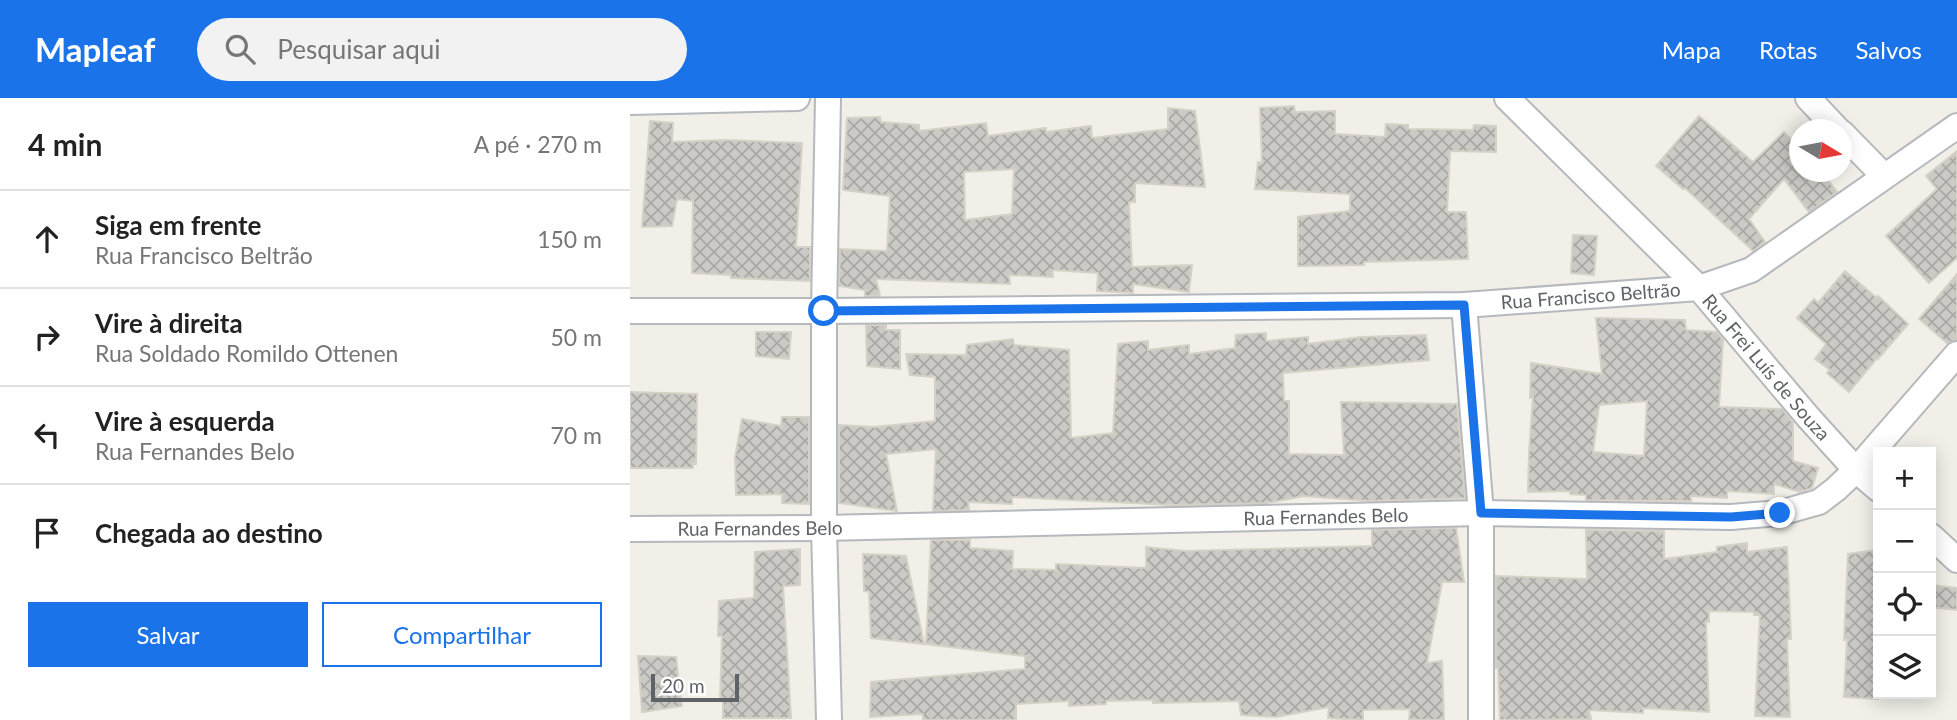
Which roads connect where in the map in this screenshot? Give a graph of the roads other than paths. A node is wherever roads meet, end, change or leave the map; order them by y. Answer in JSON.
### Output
{"nodes":[{"id":1,"x":797,"y":98,"type":"edge"},
{"id":2,"x":828,"y":98,"type":"edge"},
{"id":3,"x":1507,"y":98,"type":"edge"},
{"id":4,"x":1808,"y":98,"type":"edge"},
{"id":5,"x":630,"y":102,"type":"edge"},
{"id":6,"x":1828,"y":119,"type":"edge"},
{"id":7,"x":1957,"y":126,"type":"edge"},
{"id":8,"x":1852,"y":143,"type":"edge"},
{"id":9,"x":1884,"y":176,"type":"junction"},
{"id":10,"x":1699,"y":288,"type":"junction"},
{"id":11,"x":1464,"y":305,"type":"junction"},
{"id":12,"x":630,"y":311,"type":"edge"},
{"id":13,"x":824,"y":311,"type":"junction"},
{"id":14,"x":1957,"y":354,"type":"edge"},
{"id":15,"x":1856,"y":470,"type":"junction"},
{"id":16,"x":1873,"y":485,"type":"edge"},
{"id":17,"x":1481,"y":513,"type":"junction"},
{"id":18,"x":824,"y":528,"type":"junction"},
{"id":19,"x":630,"y":529,"type":"edge"},
{"id":20,"x":1936,"y":541,"type":"edge"},
{"id":21,"x":1957,"y":560,"type":"edge"},
{"id":22,"x":829,"y":720,"type":"edge"},
{"id":23,"x":1481,"y":720,"type":"edge"}],
"edges":[{"from":1,"to":5,"type":"street"},
{"from":2,"to":13,"type":"street"},
{"from":3,"to":10,"type":"street","name":"Rua Frei Luís de Souza"},
{"from":4,"to":6,"type":"street"},
{"from":7,"to":9,"type":"street","name":"Rua Francisco Beltrão"},
{"from":8,"to":9,"type":"street"},
{"from":9,"to":10,"type":"street","name":"Rua Francisco Beltrão"},
{"from":10,"to":11,"type":"street","name":"Rua Francisco Beltrão"},
{"from":10,"to":15,"type":"street","name":"Rua Frei Luís de Souza"},
{"from":11,"to":13,"type":"street","name":"Rua Francisco Beltrão"},
{"from":11,"to":17,"type":"street"},
{"from":12,"to":13,"type":"street","name":"Rua Francisco Beltrão"},
{"from":13,"to":18,"type":"street"},
{"from":14,"to":15,"type":"street","name":"Rua Fernandes Belo"},
{"from":15,"to":16,"type":"street","name":"Rua Frei Luís de Souza"},
{"from":15,"to":17,"type":"street","name":"Rua Fernandes Belo"},
{"from":17,"to":18,"type":"street","name":"Rua Fernandes Belo"},
{"from":17,"to":23,"type":"street"},
{"from":18,"to":19,"type":"street","name":"Rua Fernandes Belo"},
{"from":18,"to":22,"type":"street"},
{"from":20,"to":21,"type":"street"}]}
